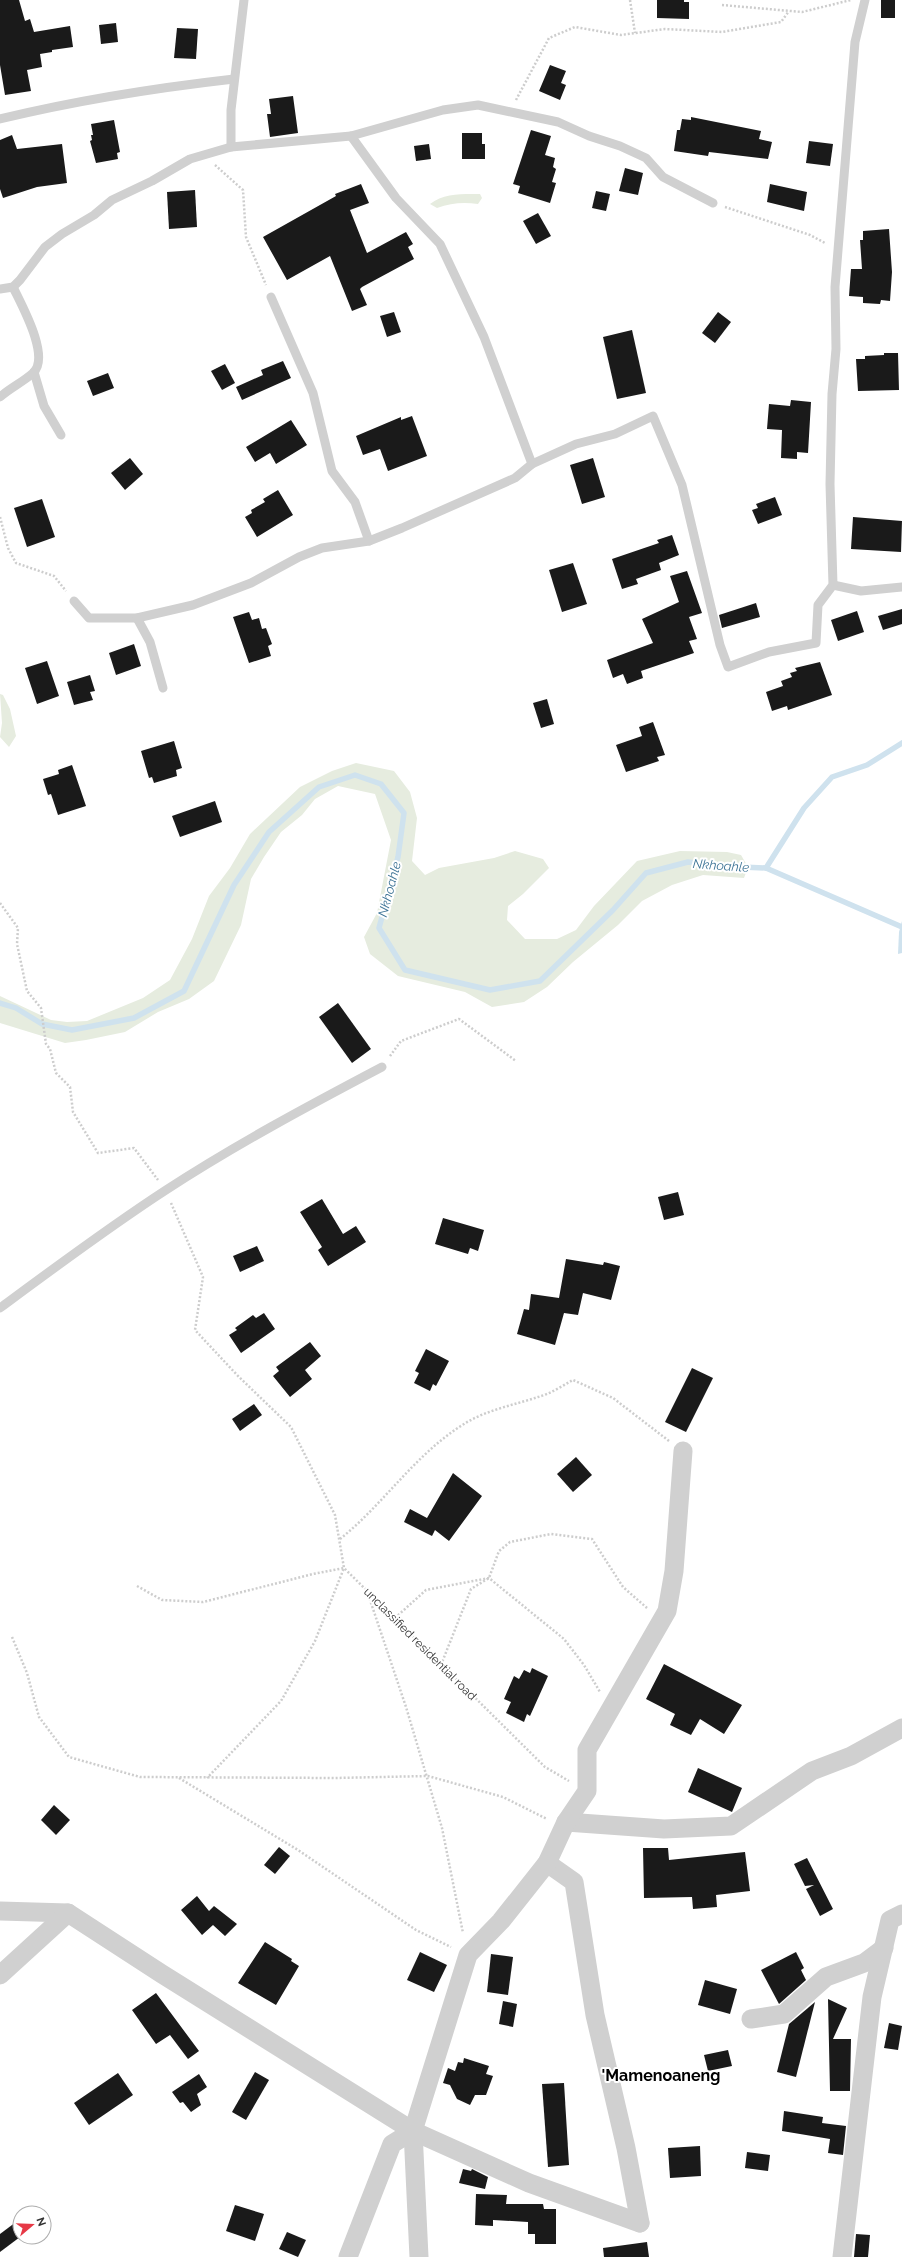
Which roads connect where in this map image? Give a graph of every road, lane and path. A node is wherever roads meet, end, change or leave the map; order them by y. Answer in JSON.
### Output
{"nodes":[{"id":1,"x":244,"y":0,"type":"edge"},
{"id":2,"x":630,"y":0,"type":"edge"},
{"id":3,"x":865,"y":0,"type":"edge"},
{"id":4,"x":722,"y":5,"type":"dead end"},
{"id":5,"x":789,"y":12,"type":"junction"},
{"id":6,"x":635,"y":33,"type":"junction"},
{"id":7,"x":234,"y":80,"type":"junction"},
{"id":8,"x":511,"y":112,"type":"junction"},
{"id":9,"x":0,"y":119,"type":"edge"},
{"id":10,"x":351,"y":136,"type":"junction"},
{"id":11,"x":231,"y":147,"type":"junction"},
{"id":12,"x":208,"y":152,"type":"junction"},
{"id":13,"x":713,"y":203,"type":"joint"},
{"id":14,"x":838,"y":250,"type":"junction"},
{"id":15,"x":13,"y":287,"type":"junction"},
{"id":16,"x":0,"y":288,"type":"edge"},
{"id":17,"x":271,"y":297,"type":"joint"},
{"id":18,"x":34,"y":372,"type":"junction"},
{"id":19,"x":0,"y":397,"type":"edge"},
{"id":20,"x":61,"y":435,"type":"dead end"},
{"id":21,"x":532,"y":464,"type":"junction"},
{"id":22,"x":0,"y":517,"type":"edge"},
{"id":23,"x":369,"y":541,"type":"junction"},
{"id":24,"x":833,"y":584,"type":"junction"},
{"id":25,"x":902,"y":587,"type":"edge"},
{"id":26,"x":74,"y":602,"type":"joint"},
{"id":27,"x":137,"y":618,"type":"junction"},
{"id":28,"x":163,"y":688,"type":"dead end"},
{"id":29,"x":0,"y":903,"type":"edge"},
{"id":30,"x":516,"y":1061,"type":"dead end"},
{"id":31,"x":382,"y":1067,"type":"joint"},
{"id":32,"x":165,"y":1190,"type":"junction"},
{"id":33,"x":0,"y":1308,"type":"edge"},
{"id":34,"x":683,"y":1452,"type":"joint"},
{"id":35,"x":339,"y":1540,"type":"junction"},
{"id":36,"x":344,"y":1568,"type":"junction"},
{"id":37,"x":489,"y":1578,"type":"junction"},
{"id":38,"x":137,"y":1586,"type":"dead end"},
{"id":39,"x":367,"y":1591,"type":"junction"},
{"id":40,"x":664,"y":1614,"type":"junction"},
{"id":41,"x":395,"y":1618,"type":"junction"},
{"id":42,"x":12,"y":1637,"type":"dead end"},
{"id":43,"x":441,"y":1665,"type":"junction"},
{"id":44,"x":611,"y":1708,"type":"junction"},
{"id":45,"x":902,"y":1728,"type":"edge"},
{"id":46,"x":428,"y":1776,"type":"junction"},
{"id":47,"x":179,"y":1777,"type":"junction"},
{"id":48,"x":206,"y":1778,"type":"junction"},
{"id":49,"x":587,"y":1791,"type":"junction"},
{"id":50,"x":566,"y":1822,"type":"junction"},
{"id":51,"x":548,"y":1863,"type":"junction"},
{"id":52,"x":0,"y":1911,"type":"edge"},
{"id":53,"x":68,"y":1913,"type":"junction"},
{"id":54,"x":902,"y":1914,"type":"edge"},
{"id":55,"x":884,"y":1948,"type":"junction"},
{"id":56,"x":468,"y":1955,"type":"junction"},
{"id":57,"x":0,"y":1975,"type":"edge"},
{"id":58,"x":751,"y":2019,"type":"dead end"},
{"id":59,"x":413,"y":2131,"type":"junction"},
{"id":60,"x":348,"y":2257,"type":"edge"},
{"id":61,"x":419,"y":2257,"type":"edge"},
{"id":62,"x":842,"y":2257,"type":"edge"}],
"edges":[{"from":1,"to":7,"type":"lane"},
{"from":2,"to":6,"type":"path"},
{"from":3,"to":5,"type":"path"},
{"from":3,"to":14,"type":"lane"},
{"from":4,"to":5,"type":"path"},
{"from":5,"to":6,"type":"path"},
{"from":6,"to":8,"type":"path"},
{"from":7,"to":9,"type":"lane"},
{"from":7,"to":11,"type":"lane"},
{"from":8,"to":10,"type":"lane"},
{"from":8,"to":13,"type":"lane"},
{"from":10,"to":11,"type":"lane"},
{"from":10,"to":21,"type":"lane"},
{"from":11,"to":12,"type":"lane"},
{"from":12,"to":15,"type":"lane"},
{"from":12,"to":17,"type":"path"},
{"from":13,"to":14,"type":"path"},
{"from":14,"to":24,"type":"lane"},
{"from":15,"to":16,"type":"lane"},
{"from":15,"to":18,"type":"lane"},
{"from":17,"to":23,"type":"lane"},
{"from":18,"to":19,"type":"lane"},
{"from":18,"to":20,"type":"lane"},
{"from":21,"to":23,"type":"lane"},
{"from":21,"to":24,"type":"lane"},
{"from":22,"to":26,"type":"path"},
{"from":23,"to":27,"type":"lane"},
{"from":24,"to":25,"type":"lane"},
{"from":26,"to":27,"type":"lane"},
{"from":27,"to":28,"type":"lane"},
{"from":29,"to":32,"type":"path"},
{"from":30,"to":31,"type":"path"},
{"from":31,"to":32,"type":"lane"},
{"from":32,"to":33,"type":"lane"},
{"from":32,"to":35,"type":"path"},
{"from":34,"to":35,"type":"path"},
{"from":34,"to":40,"type":"street"},
{"from":35,"to":36,"type":"path"},
{"from":36,"to":38,"type":"path"},
{"from":36,"to":39,"type":"path","name":"unclassified residential road"},
{"from":36,"to":48,"type":"path"},
{"from":37,"to":40,"type":"path"},
{"from":37,"to":41,"type":"path"},
{"from":37,"to":43,"type":"path"},
{"from":37,"to":44,"type":"path"},
{"from":39,"to":41,"type":"path","name":"unclassified residential road"},
{"from":39,"to":46,"type":"path"},
{"from":40,"to":44,"type":"street"},
{"from":41,"to":43,"type":"path","name":"unclassified residential road"},
{"from":42,"to":47,"type":"path"},
{"from":43,"to":49,"type":"path","name":"unclassified residential road"},
{"from":44,"to":49,"type":"street"},
{"from":45,"to":50,"type":"street"},
{"from":46,"to":48,"type":"path"},
{"from":46,"to":50,"type":"path"},
{"from":46,"to":56,"type":"path"},
{"from":47,"to":48,"type":"path"},
{"from":47,"to":56,"type":"path"},
{"from":49,"to":50,"type":"street"},
{"from":50,"to":51,"type":"street"},
{"from":51,"to":56,"type":"street"},
{"from":51,"to":59,"type":"street"},
{"from":52,"to":53,"type":"street"},
{"from":53,"to":57,"type":"street"},
{"from":53,"to":59,"type":"street"},
{"from":54,"to":55,"type":"street"},
{"from":55,"to":58,"type":"street"},
{"from":55,"to":62,"type":"street"},
{"from":56,"to":59,"type":"street"},
{"from":59,"to":60,"type":"street"},
{"from":59,"to":61,"type":"street"}]}
